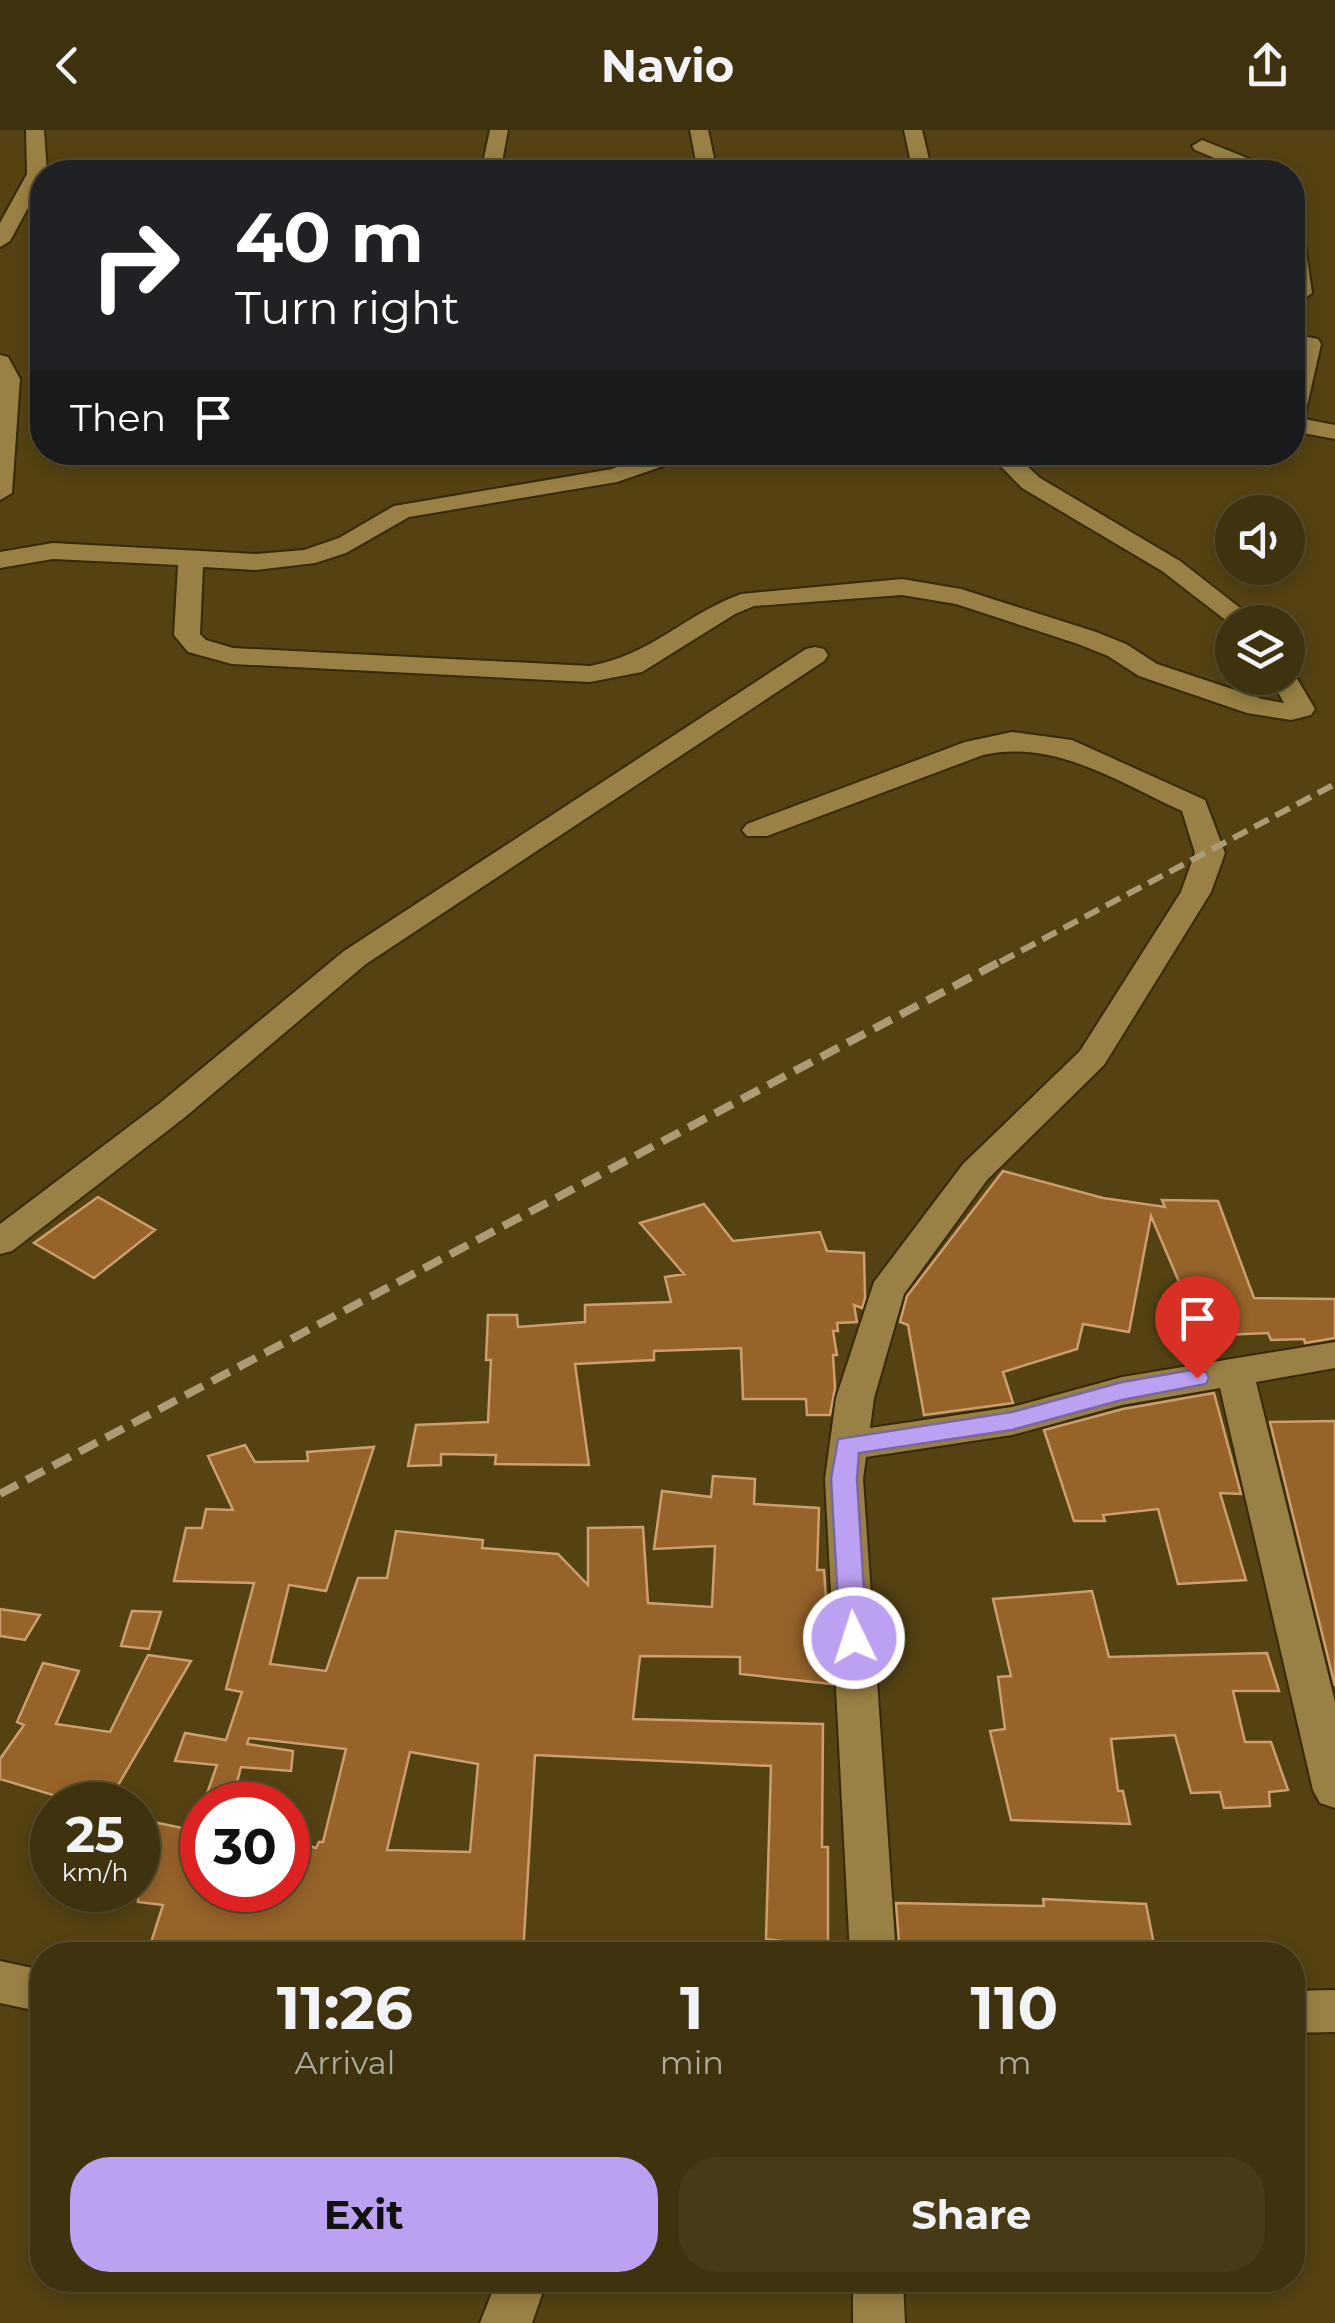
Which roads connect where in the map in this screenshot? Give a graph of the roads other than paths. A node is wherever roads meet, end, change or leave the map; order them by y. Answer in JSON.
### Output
{"nodes":[{"id":1,"x":35,"y":130,"type":"edge"},
{"id":2,"x":499,"y":130,"type":"edge"},
{"id":3,"x":700,"y":130,"type":"edge"},
{"id":4,"x":913,"y":130,"type":"edge"},
{"id":5,"x":1202,"y":146,"type":"dead end"},
{"id":6,"x":37,"y":160,"type":"edge"},
{"id":7,"x":494,"y":160,"type":"edge"},
{"id":8,"x":706,"y":160,"type":"edge"},
{"id":9,"x":920,"y":160,"type":"edge"},
{"id":10,"x":1236,"y":160,"type":"edge"},
{"id":11,"x":30,"y":188,"type":"edge"},
{"id":12,"x":0,"y":241,"type":"edge"},
{"id":13,"x":1305,"y":343,"type":"edge"},
{"id":14,"x":1335,"y":345,"type":"edge"},
{"id":15,"x":1,"y":365,"type":"edge"},
{"id":16,"x":1305,"y":426,"type":"edge"},
{"id":17,"x":1335,"y":432,"type":"edge"},
{"id":18,"x":636,"y":465,"type":"edge"},
{"id":19,"x":1012,"y":465,"type":"edge"},
{"id":20,"x":0,"y":493,"type":"edge"},
{"id":21,"x":191,"y":559,"type":"junction"},
{"id":22,"x":0,"y":560,"type":"edge"},
{"id":23,"x":1223,"y":605,"type":"edge"},
{"id":24,"x":815,"y":655,"type":"dead end"},
{"id":25,"x":1215,"y":693,"type":"edge"},
{"id":26,"x":1222,"y":695,"type":"edge"},
{"id":27,"x":1293,"y":695,"type":"edge"},
{"id":28,"x":757,"y":830,"type":"dead end"},
{"id":29,"x":0,"y":1242,"type":"edge"},
{"id":30,"x":1335,"y":1355,"type":"edge"},
{"id":31,"x":1235,"y":1372,"type":"junction"},
{"id":32,"x":847,"y":1446,"type":"junction"},
{"id":33,"x":1335,"y":1790,"type":"edge"},
{"id":34,"x":872,"y":1942,"type":"edge"},
{"id":35,"x":0,"y":1982,"type":"edge"},
{"id":36,"x":30,"y":1988,"type":"edge"},
{"id":37,"x":1335,"y":2010,"type":"edge"},
{"id":38,"x":1305,"y":2011,"type":"edge"},
{"id":39,"x":518,"y":2292,"type":"edge"},
{"id":40,"x":878,"y":2292,"type":"edge"},
{"id":41,"x":506,"y":2323,"type":"edge"},
{"id":42,"x":879,"y":2323,"type":"edge"}],
"edges":[{"from":1,"to":6,"type":"street"},
{"from":2,"to":7,"type":"street"},
{"from":3,"to":8,"type":"street"},
{"from":4,"to":9,"type":"street"},
{"from":5,"to":10,"type":"street"},
{"from":11,"to":12,"type":"street"},
{"from":13,"to":14,"type":"street"},
{"from":15,"to":20,"type":"street"},
{"from":16,"to":17,"type":"street"},
{"from":18,"to":21,"type":"street"},
{"from":19,"to":23,"type":"street"},
{"from":21,"to":22,"type":"street"},
{"from":21,"to":25,"type":"street"},
{"from":24,"to":29,"type":"street"},
{"from":26,"to":27,"type":"street"},
{"from":28,"to":32,"type":"street"},
{"from":30,"to":31,"type":"street"},
{"from":31,"to":32,"type":"street"},
{"from":31,"to":33,"type":"street"},
{"from":32,"to":34,"type":"street"},
{"from":35,"to":36,"type":"street"},
{"from":37,"to":38,"type":"street"},
{"from":39,"to":41,"type":"street"},
{"from":40,"to":42,"type":"street"}]}
